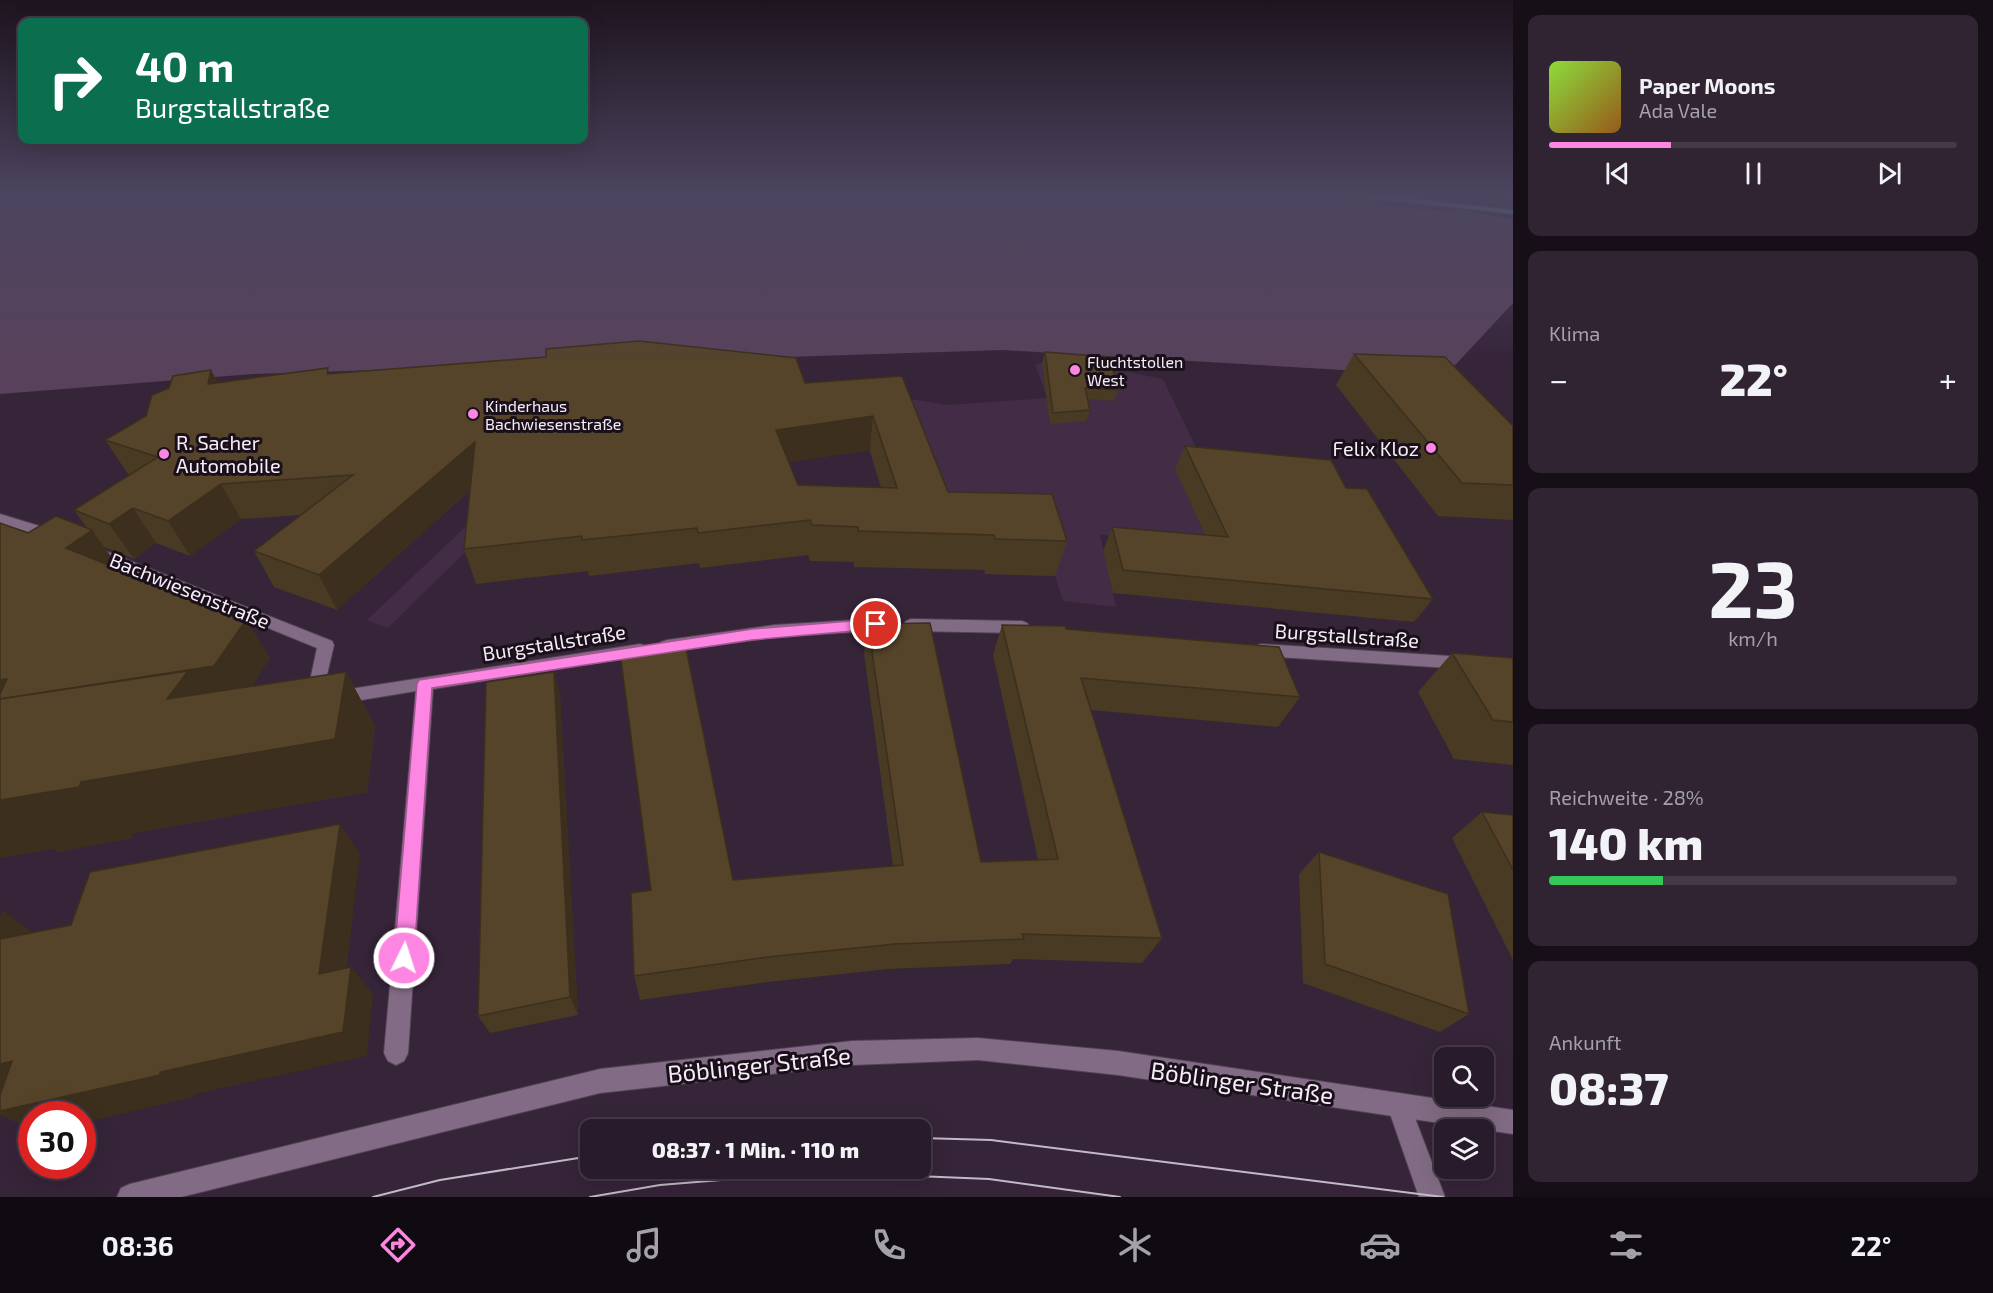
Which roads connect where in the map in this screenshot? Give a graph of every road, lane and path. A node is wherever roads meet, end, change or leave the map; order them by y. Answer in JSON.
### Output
{"nodes":[{"id":1,"x":0,"y":518,"type":"edge"},
{"id":2,"x":1035,"y":628,"type":"edge"},
{"id":3,"x":1244,"y":648,"type":"edge"},
{"id":4,"x":1478,"y":664,"type":"edge"},
{"id":5,"x":425,"y":684,"type":"junction"},
{"id":6,"x":308,"y":701,"type":"joint"},
{"id":7,"x":396,"y":1053,"type":"dead end"},
{"id":8,"x":1399,"y":1105,"type":"junction"},
{"id":9,"x":1513,"y":1122,"type":"edge"},
{"id":10,"x":130,"y":1197,"type":"edge"},
{"id":11,"x":1432,"y":1197,"type":"edge"}],
"edges":[{"from":1,"to":6,"type":"street","name":"Bachwiesenstraße"},
{"from":2,"to":5,"type":"street","name":"Burgstallstraße"},
{"from":3,"to":4,"type":"street","name":"Burgstallstraße"},
{"from":5,"to":6,"type":"street","name":"Burgstallstraße"},
{"from":5,"to":7,"type":"street"},
{"from":8,"to":9,"type":"street","name":"Böblinger Straße"},
{"from":8,"to":10,"type":"street","name":"Böblinger Straße"},
{"from":8,"to":11,"type":"street"}]}
